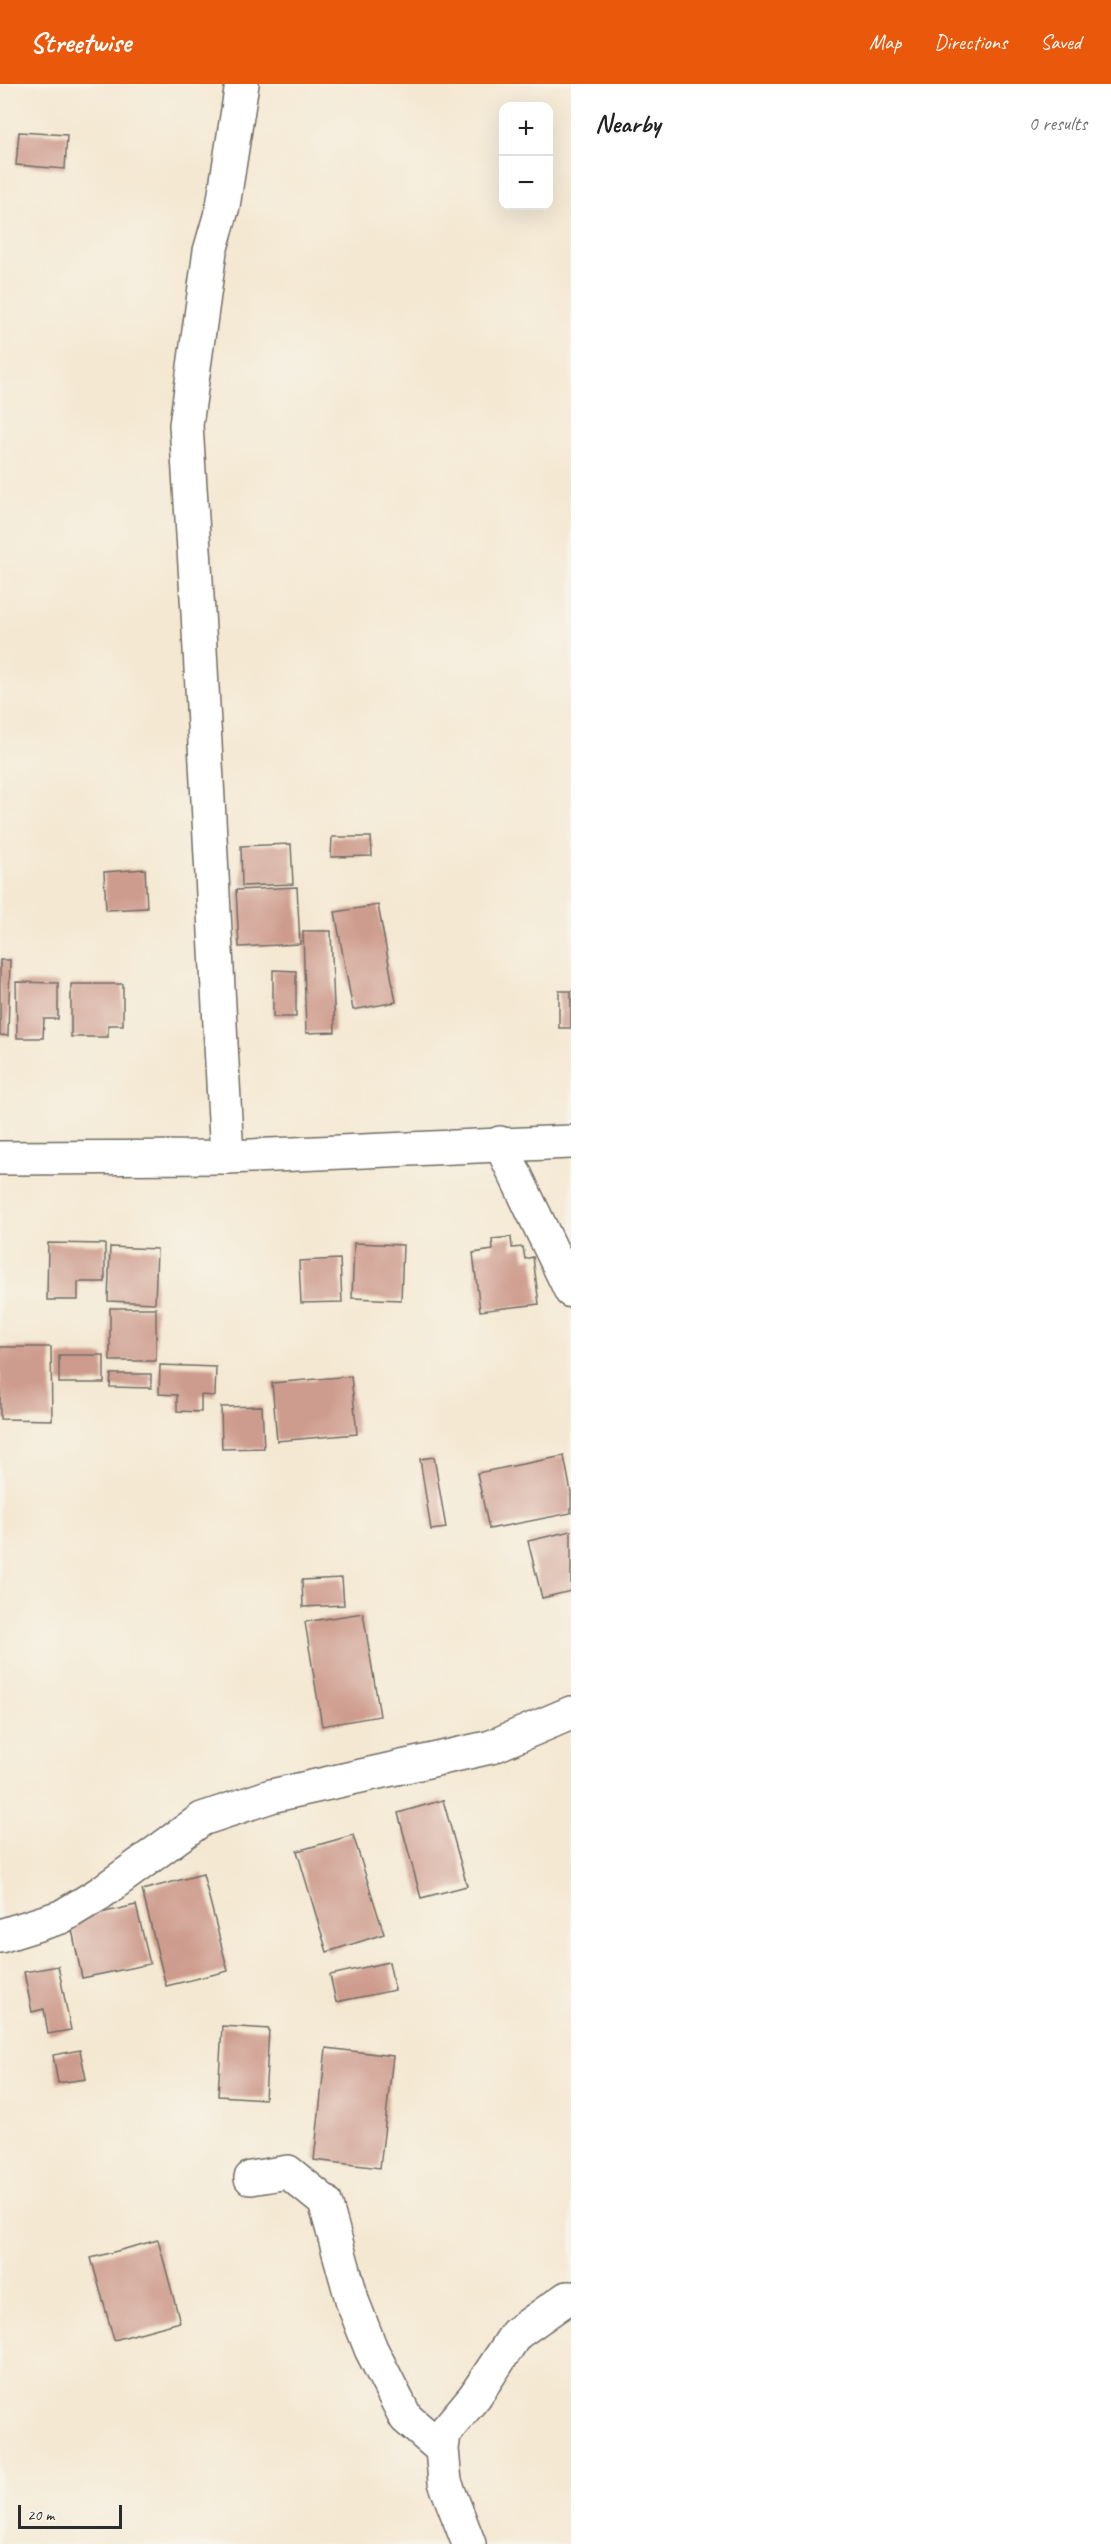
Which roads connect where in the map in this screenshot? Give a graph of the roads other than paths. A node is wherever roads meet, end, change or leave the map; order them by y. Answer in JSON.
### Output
{"nodes":[{"id":1,"x":242,"y":84,"type":"edge"},
{"id":2,"x":571,"y":1142,"type":"edge"},
{"id":3,"x":500,"y":1143,"type":"junction"},
{"id":4,"x":227,"y":1157,"type":"junction"},
{"id":5,"x":0,"y":1158,"type":"edge"},
{"id":6,"x":571,"y":1291,"type":"edge"},
{"id":7,"x":571,"y":1713,"type":"edge"},
{"id":8,"x":0,"y":1936,"type":"edge"},
{"id":9,"x":251,"y":2178,"type":"dead end"},
{"id":10,"x":571,"y":2298,"type":"edge"},
{"id":11,"x":442,"y":2449,"type":"junction"},
{"id":12,"x":469,"y":2544,"type":"edge"}],
"edges":[{"from":1,"to":4,"type":"main road"},
{"from":2,"to":3,"type":"main road"},
{"from":3,"to":4,"type":"main road"},
{"from":3,"to":6,"type":"main road"},
{"from":4,"to":5,"type":"main road"},
{"from":7,"to":8,"type":"main road"},
{"from":9,"to":11,"type":"main road"},
{"from":10,"to":11,"type":"main road"},
{"from":11,"to":12,"type":"main road"}]}
